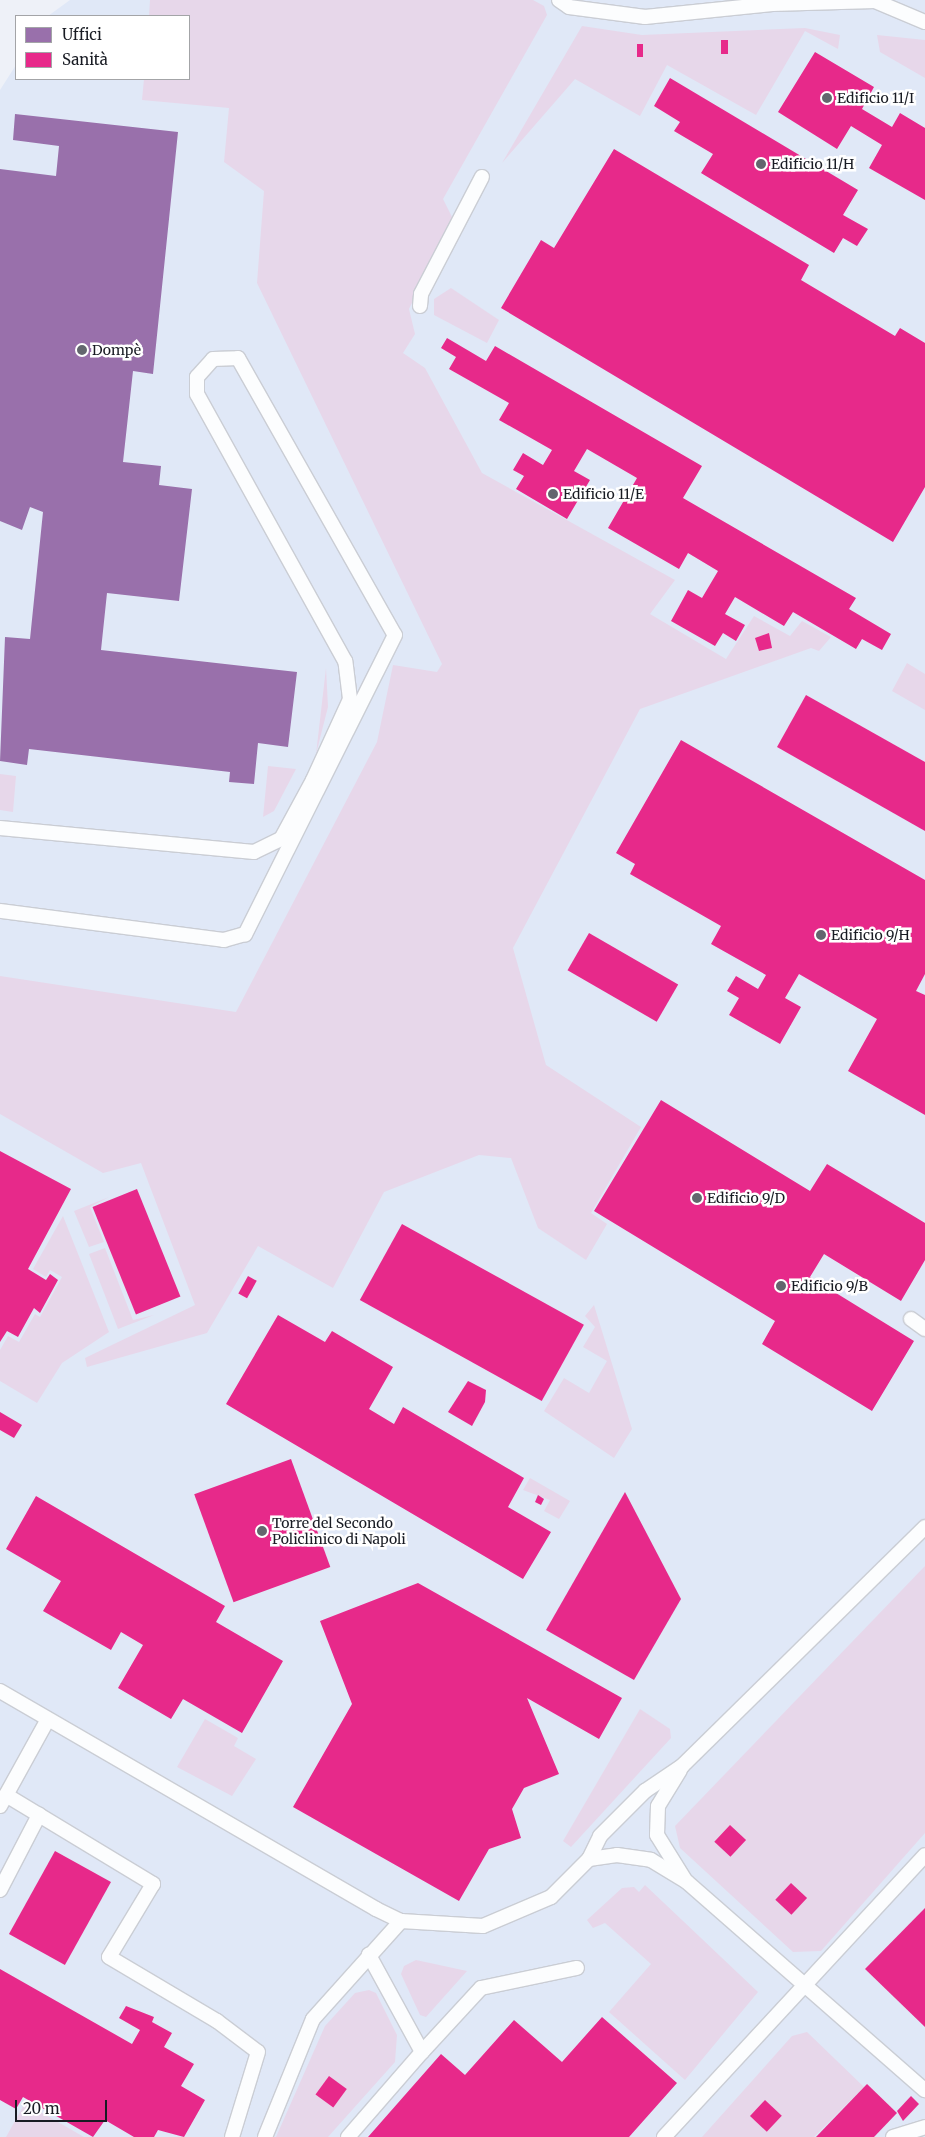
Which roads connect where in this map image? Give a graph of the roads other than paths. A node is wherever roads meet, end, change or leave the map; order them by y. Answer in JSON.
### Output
{"nodes":[{"id":1,"x":560,"y":0,"type":"edge"},
{"id":2,"x":925,"y":22,"type":"edge"},
{"id":3,"x":482,"y":177,"type":"dead end"},
{"id":4,"x":420,"y":306,"type":"dead end"},
{"id":5,"x":0,"y":828,"type":"edge"},
{"id":6,"x":0,"y":911,"type":"edge"},
{"id":7,"x":911,"y":1319,"type":"dead end"},
{"id":8,"x":925,"y":1329,"type":"edge"},
{"id":9,"x":925,"y":1527,"type":"edge"},
{"id":10,"x":0,"y":1691,"type":"edge"},
{"id":11,"x":48,"y":1719,"type":"junction"},
{"id":12,"x":682,"y":1766,"type":"junction"},
{"id":13,"x":3,"y":1801,"type":"edge"},
{"id":14,"x":39,"y":1815,"type":"junction"},
{"id":15,"x":925,"y":1855,"type":"edge"},
{"id":16,"x":589,"y":1859,"type":"junction"},
{"id":17,"x":687,"y":1882,"type":"junction"},
{"id":18,"x":0,"y":1890,"type":"edge"},
{"id":19,"x":401,"y":1921,"type":"junction"},
{"id":20,"x":369,"y":1955,"type":"junction"},
{"id":21,"x":577,"y":1968,"type":"dead end"},
{"id":22,"x":805,"y":1981,"type":"junction"},
{"id":23,"x":422,"y":2052,"type":"junction"},
{"id":24,"x":925,"y":2090,"type":"edge"},
{"id":25,"x":925,"y":2127,"type":"edge"},
{"id":26,"x":232,"y":2137,"type":"edge"},
{"id":27,"x":264,"y":2137,"type":"edge"},
{"id":28,"x":348,"y":2137,"type":"edge"},
{"id":29,"x":664,"y":2137,"type":"edge"},
{"id":30,"x":893,"y":2137,"type":"edge"}],
"edges":[{"from":1,"to":2,"type":"lane"},
{"from":3,"to":4,"type":"lane"},
{"from":5,"to":6,"type":"lane"},
{"from":7,"to":8,"type":"lane"},
{"from":9,"to":12,"type":"lane"},
{"from":10,"to":11,"type":"lane"},
{"from":11,"to":13,"type":"lane"},
{"from":11,"to":19,"type":"lane"},
{"from":12,"to":16,"type":"lane"},
{"from":12,"to":17,"type":"lane"},
{"from":13,"to":14,"type":"lane"},
{"from":14,"to":18,"type":"lane"},
{"from":14,"to":26,"type":"lane"},
{"from":15,"to":22,"type":"lane"},
{"from":16,"to":17,"type":"lane"},
{"from":16,"to":19,"type":"lane"},
{"from":17,"to":22,"type":"lane"},
{"from":19,"to":20,"type":"lane"},
{"from":20,"to":23,"type":"lane"},
{"from":20,"to":27,"type":"lane"},
{"from":21,"to":23,"type":"lane"},
{"from":22,"to":24,"type":"lane"},
{"from":22,"to":29,"type":"lane"},
{"from":23,"to":28,"type":"lane"},
{"from":25,"to":30,"type":"lane"}]}
